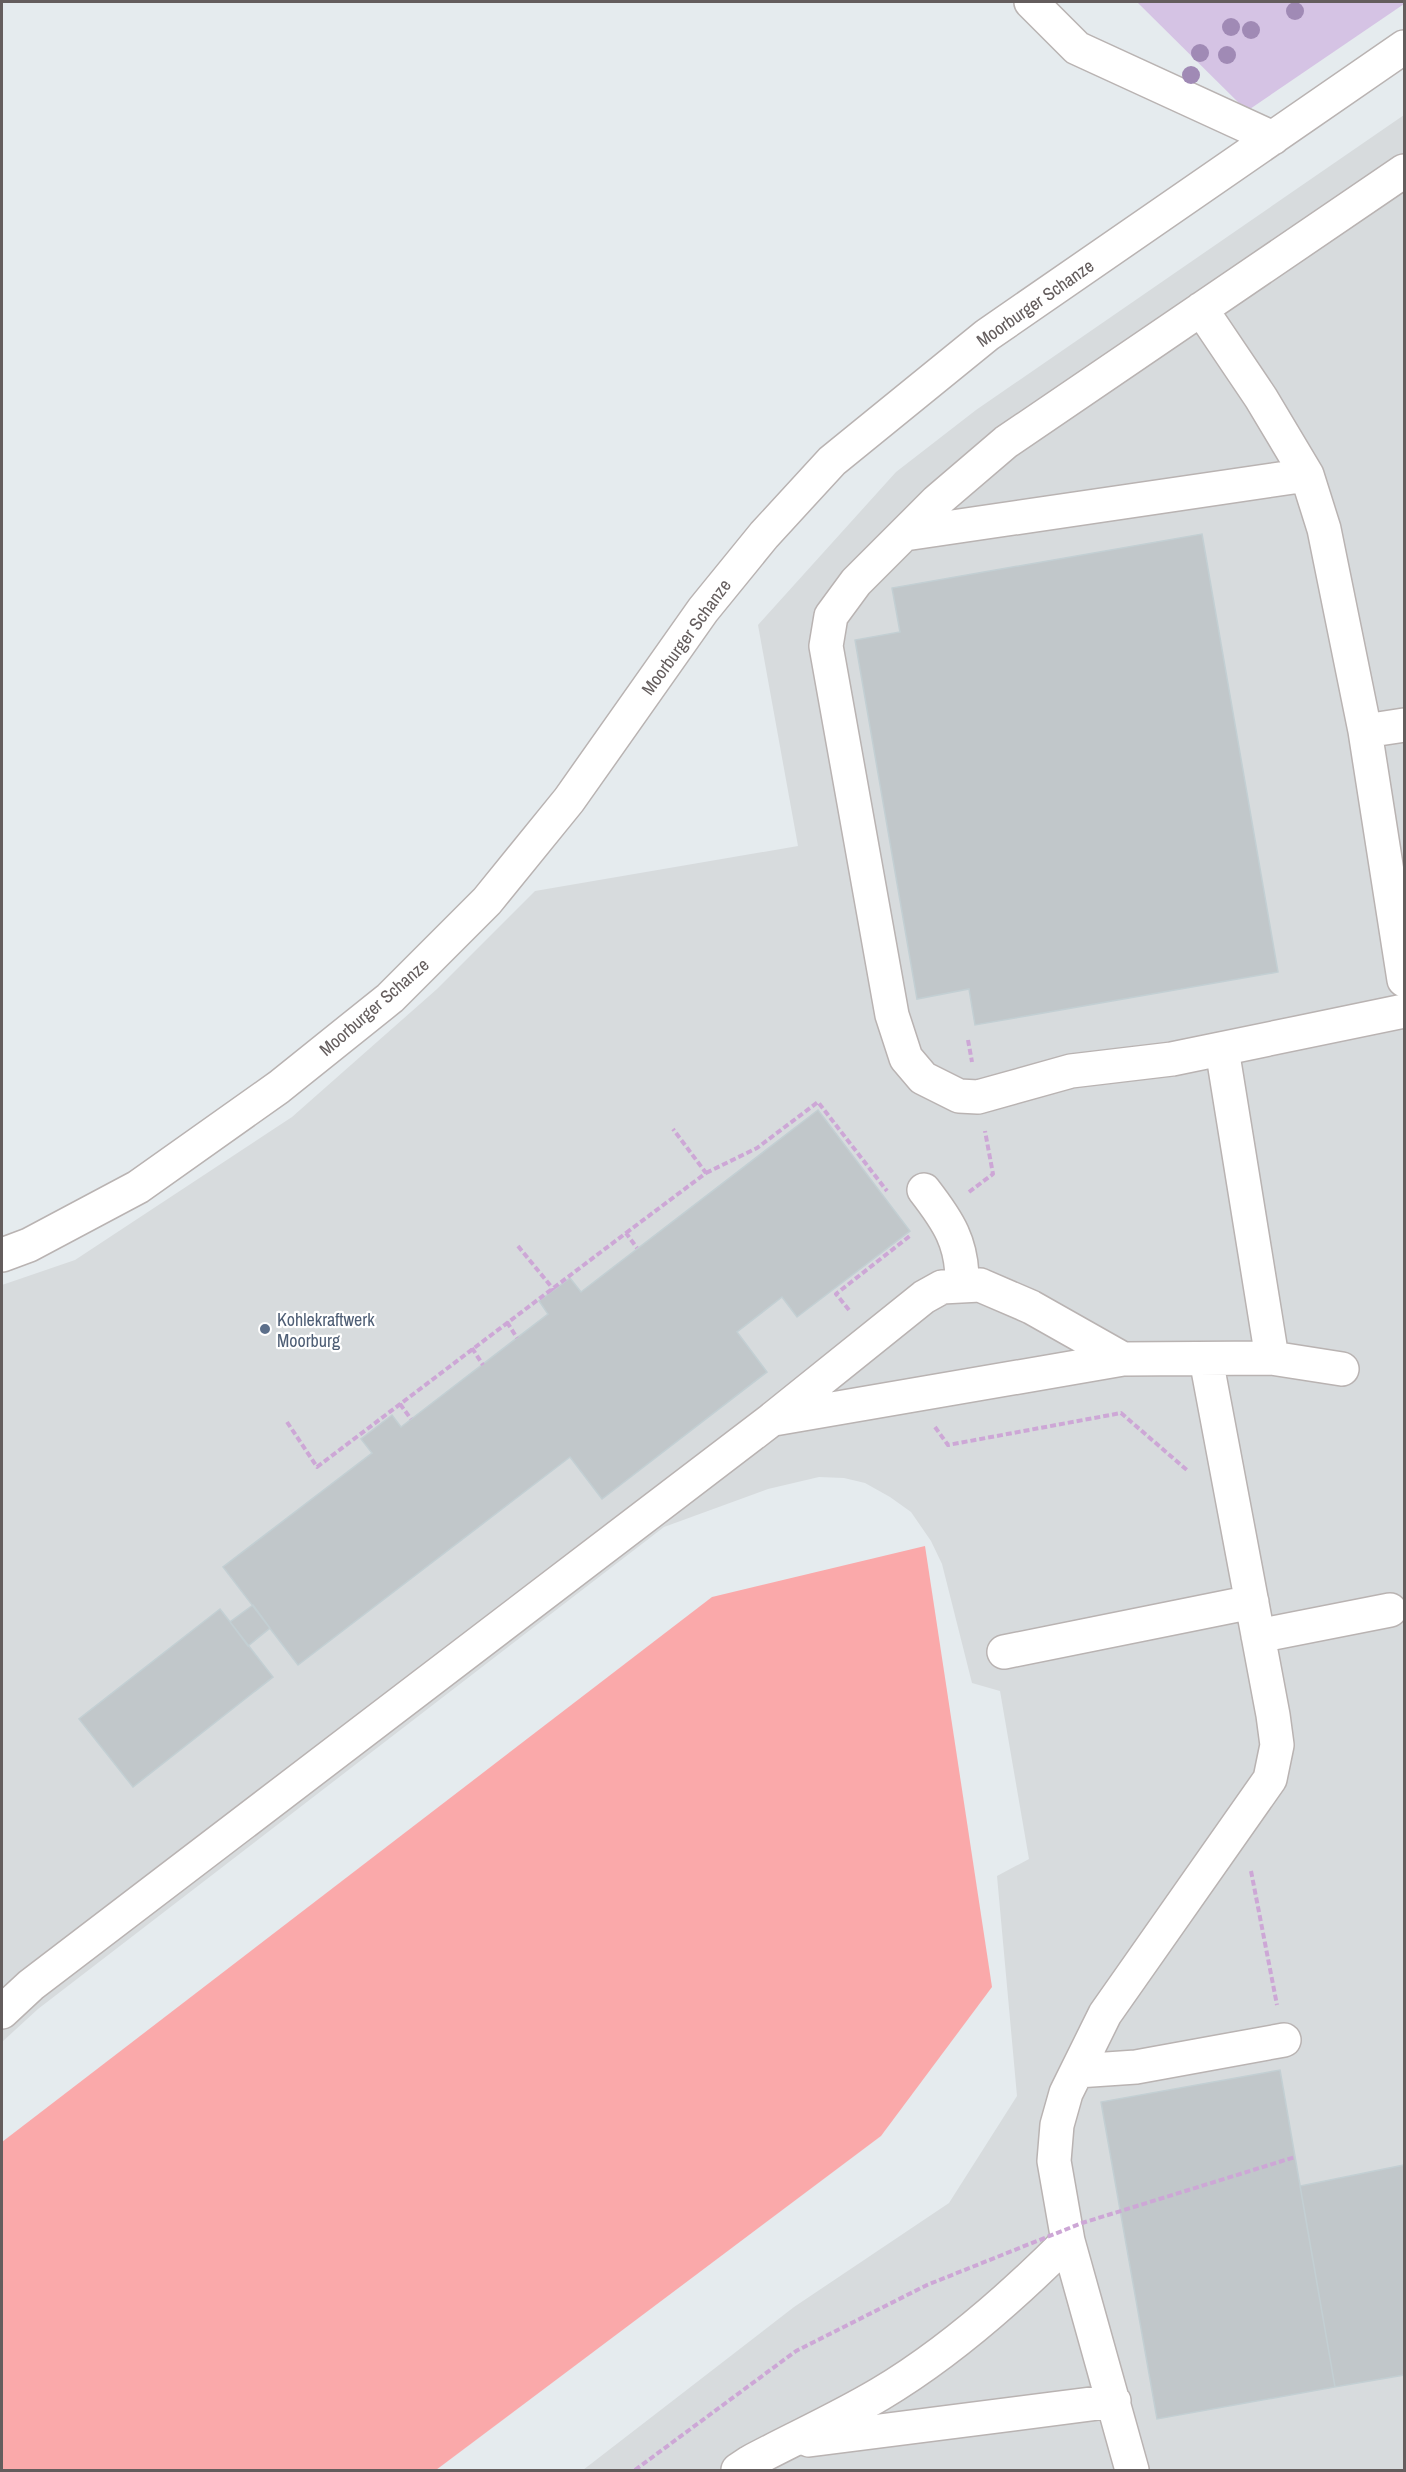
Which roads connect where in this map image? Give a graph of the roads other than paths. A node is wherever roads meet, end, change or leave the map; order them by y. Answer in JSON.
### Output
{"nodes":[{"id":1,"x":1031,"y":2,"type":"edge"},
{"id":2,"x":1404,"y":47,"type":"edge"},
{"id":3,"x":1273,"y":138,"type":"junction"},
{"id":4,"x":1404,"y":171,"type":"edge"},
{"id":5,"x":1201,"y":309,"type":"junction"},
{"id":6,"x":1307,"y":475,"type":"junction"},
{"id":7,"x":905,"y":534,"type":"junction"},
{"id":8,"x":1404,"y":724,"type":"edge"},
{"id":9,"x":1365,"y":731,"type":"junction"},
{"id":10,"x":1404,"y":980,"type":"edge"},
{"id":11,"x":1404,"y":1011,"type":"edge"},
{"id":12,"x":1222,"y":1049,"type":"junction"},
{"id":13,"x":920,"y":1201,"type":"road end"},
{"id":14,"x":2,"y":1255,"type":"edge"},
{"id":15,"x":962,"y":1284,"type":"junction"},
{"id":16,"x":1272,"y":1358,"type":"junction"},
{"id":17,"x":1123,"y":1359,"type":"junction"},
{"id":18,"x":1206,"y":1359,"type":"junction"},
{"id":19,"x":1342,"y":1369,"type":"dead end"},
{"id":20,"x":771,"y":1420,"type":"junction"},
{"id":21,"x":1252,"y":1602,"type":"junction"},
{"id":22,"x":1390,"y":1610,"type":"dead end"},
{"id":23,"x":1258,"y":1636,"type":"junction"},
{"id":24,"x":1004,"y":1652,"type":"dead end"},
{"id":25,"x":2,"y":2012,"type":"edge"},
{"id":26,"x":1284,"y":2040,"type":"road end"},
{"id":27,"x":1077,"y":2071,"type":"junction"},
{"id":28,"x":1068,"y":2241,"type":"junction"},
{"id":29,"x":1114,"y":2401,"type":"junction"},
{"id":30,"x":785,"y":2444,"type":"junction"},
{"id":31,"x":738,"y":2470,"type":"edge"},
{"id":32,"x":1132,"y":2470,"type":"edge"}],
"edges":[{"from":1,"to":3,"type":"street"},
{"from":2,"to":3,"type":"street","name":"Moorburger Schanze"},
{"from":3,"to":14,"type":"street","name":"Moorburger Schanze"},
{"from":4,"to":5,"type":"street"},
{"from":5,"to":6,"type":"street"},
{"from":5,"to":7,"type":"street"},
{"from":6,"to":7,"type":"street"},
{"from":6,"to":9,"type":"street"},
{"from":7,"to":12,"type":"street"},
{"from":8,"to":9,"type":"street"},
{"from":9,"to":10,"type":"street"},
{"from":11,"to":12,"type":"street"},
{"from":12,"to":16,"type":"street"},
{"from":13,"to":15,"type":"street"},
{"from":15,"to":17,"type":"street"},
{"from":15,"to":20,"type":"street"},
{"from":16,"to":18,"type":"street"},
{"from":16,"to":19,"type":"street"},
{"from":17,"to":18,"type":"street"},
{"from":17,"to":20,"type":"street"},
{"from":18,"to":21,"type":"street"},
{"from":20,"to":25,"type":"street"},
{"from":21,"to":23,"type":"street"},
{"from":21,"to":24,"type":"street"},
{"from":22,"to":23,"type":"street"},
{"from":23,"to":27,"type":"street"},
{"from":26,"to":27,"type":"street"},
{"from":27,"to":28,"type":"street"},
{"from":28,"to":29,"type":"street"},
{"from":28,"to":30,"type":"street"},
{"from":29,"to":30,"type":"street"},
{"from":29,"to":32,"type":"street"},
{"from":30,"to":31,"type":"street"}]}
